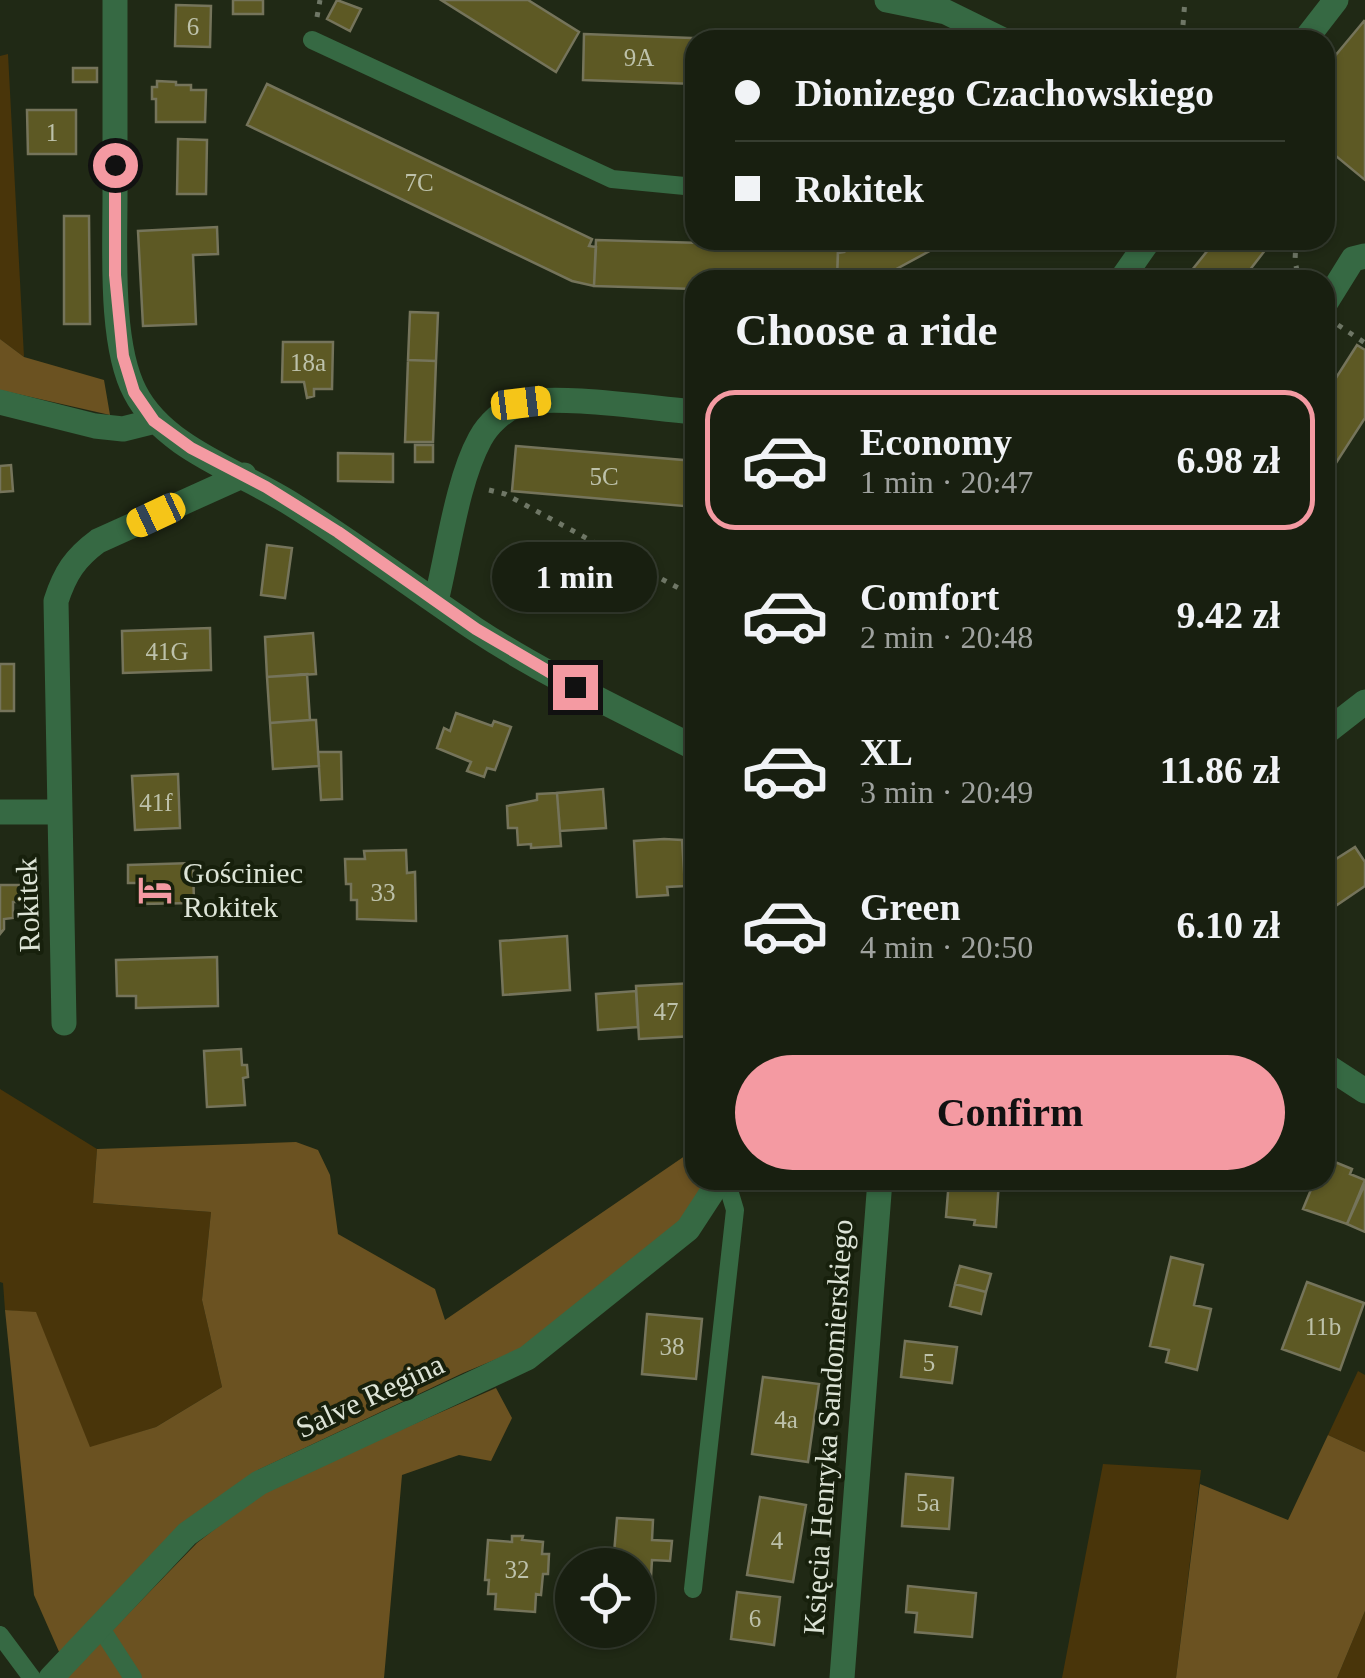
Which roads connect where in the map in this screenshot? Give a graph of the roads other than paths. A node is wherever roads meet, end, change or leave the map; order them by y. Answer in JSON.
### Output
{"nodes":[{"id":1,"x":114,"y":0,"type":"edge"},
{"id":2,"x":888,"y":0,"type":"edge"},
{"id":3,"x":1336,"y":0,"type":"edge"},
{"id":4,"x":983,"y":30,"type":"edge"},
{"id":5,"x":1313,"y":30,"type":"edge"},
{"id":6,"x":312,"y":40,"type":"dead end"},
{"id":7,"x":685,"y":186,"type":"edge"},
{"id":8,"x":1365,"y":256,"type":"edge"},
{"id":9,"x":1335,"y":302,"type":"edge"},
{"id":10,"x":0,"y":402,"type":"edge"},
{"id":11,"x":685,"y":411,"type":"edge"},
{"id":12,"x":154,"y":421,"type":"junction"},
{"id":13,"x":244,"y":475,"type":"junction"},
{"id":14,"x":436,"y":601,"type":"junction"},
{"id":15,"x":1365,"y":702,"type":"edge"},
{"id":16,"x":1335,"y":726,"type":"edge"},
{"id":17,"x":685,"y":743,"type":"edge"},
{"id":18,"x":0,"y":812,"type":"edge"},
{"id":19,"x":58,"y":812,"type":"junction"},
{"id":20,"x":64,"y":1023,"type":"dead end"},
{"id":21,"x":1335,"y":1072,"type":"edge"},
{"id":22,"x":1365,"y":1091,"type":"edge"},
{"id":23,"x":716,"y":1190,"type":"edge"},
{"id":24,"x":727,"y":1190,"type":"edge"},
{"id":25,"x":879,"y":1190,"type":"edge"},
{"id":26,"x":693,"y":1589,"type":"dead end"},
{"id":27,"x":100,"y":1627,"type":"junction"},
{"id":28,"x":0,"y":1635,"type":"edge"},
{"id":29,"x":32,"y":1678,"type":"edge"},
{"id":30,"x":51,"y":1678,"type":"edge"},
{"id":31,"x":134,"y":1678,"type":"edge"},
{"id":32,"x":842,"y":1678,"type":"edge"}],
"edges":[{"from":1,"to":12,"type":"street"},
{"from":2,"to":4,"type":"street"},
{"from":3,"to":5,"type":"street"},
{"from":6,"to":7,"type":"lane"},
{"from":8,"to":9,"type":"street"},
{"from":10,"to":12,"type":"street"},
{"from":11,"to":14,"type":"street"},
{"from":12,"to":13,"type":"street"},
{"from":13,"to":14,"type":"street"},
{"from":13,"to":19,"type":"street","name":"Rokitek"},
{"from":14,"to":17,"type":"street"},
{"from":15,"to":16,"type":"street"},
{"from":18,"to":19,"type":"street"},
{"from":19,"to":20,"type":"street","name":"Rokitek"},
{"from":21,"to":22,"type":"street"},
{"from":23,"to":27,"type":"street","name":"Salve Regina"},
{"from":24,"to":26,"type":"lane"},
{"from":25,"to":32,"type":"street","name":"Księcia Henryka Sandomierskiego"},
{"from":27,"to":30,"type":"street","name":"Salve Regina"},
{"from":27,"to":31,"type":"lane"},
{"from":28,"to":29,"type":"lane"}]}
